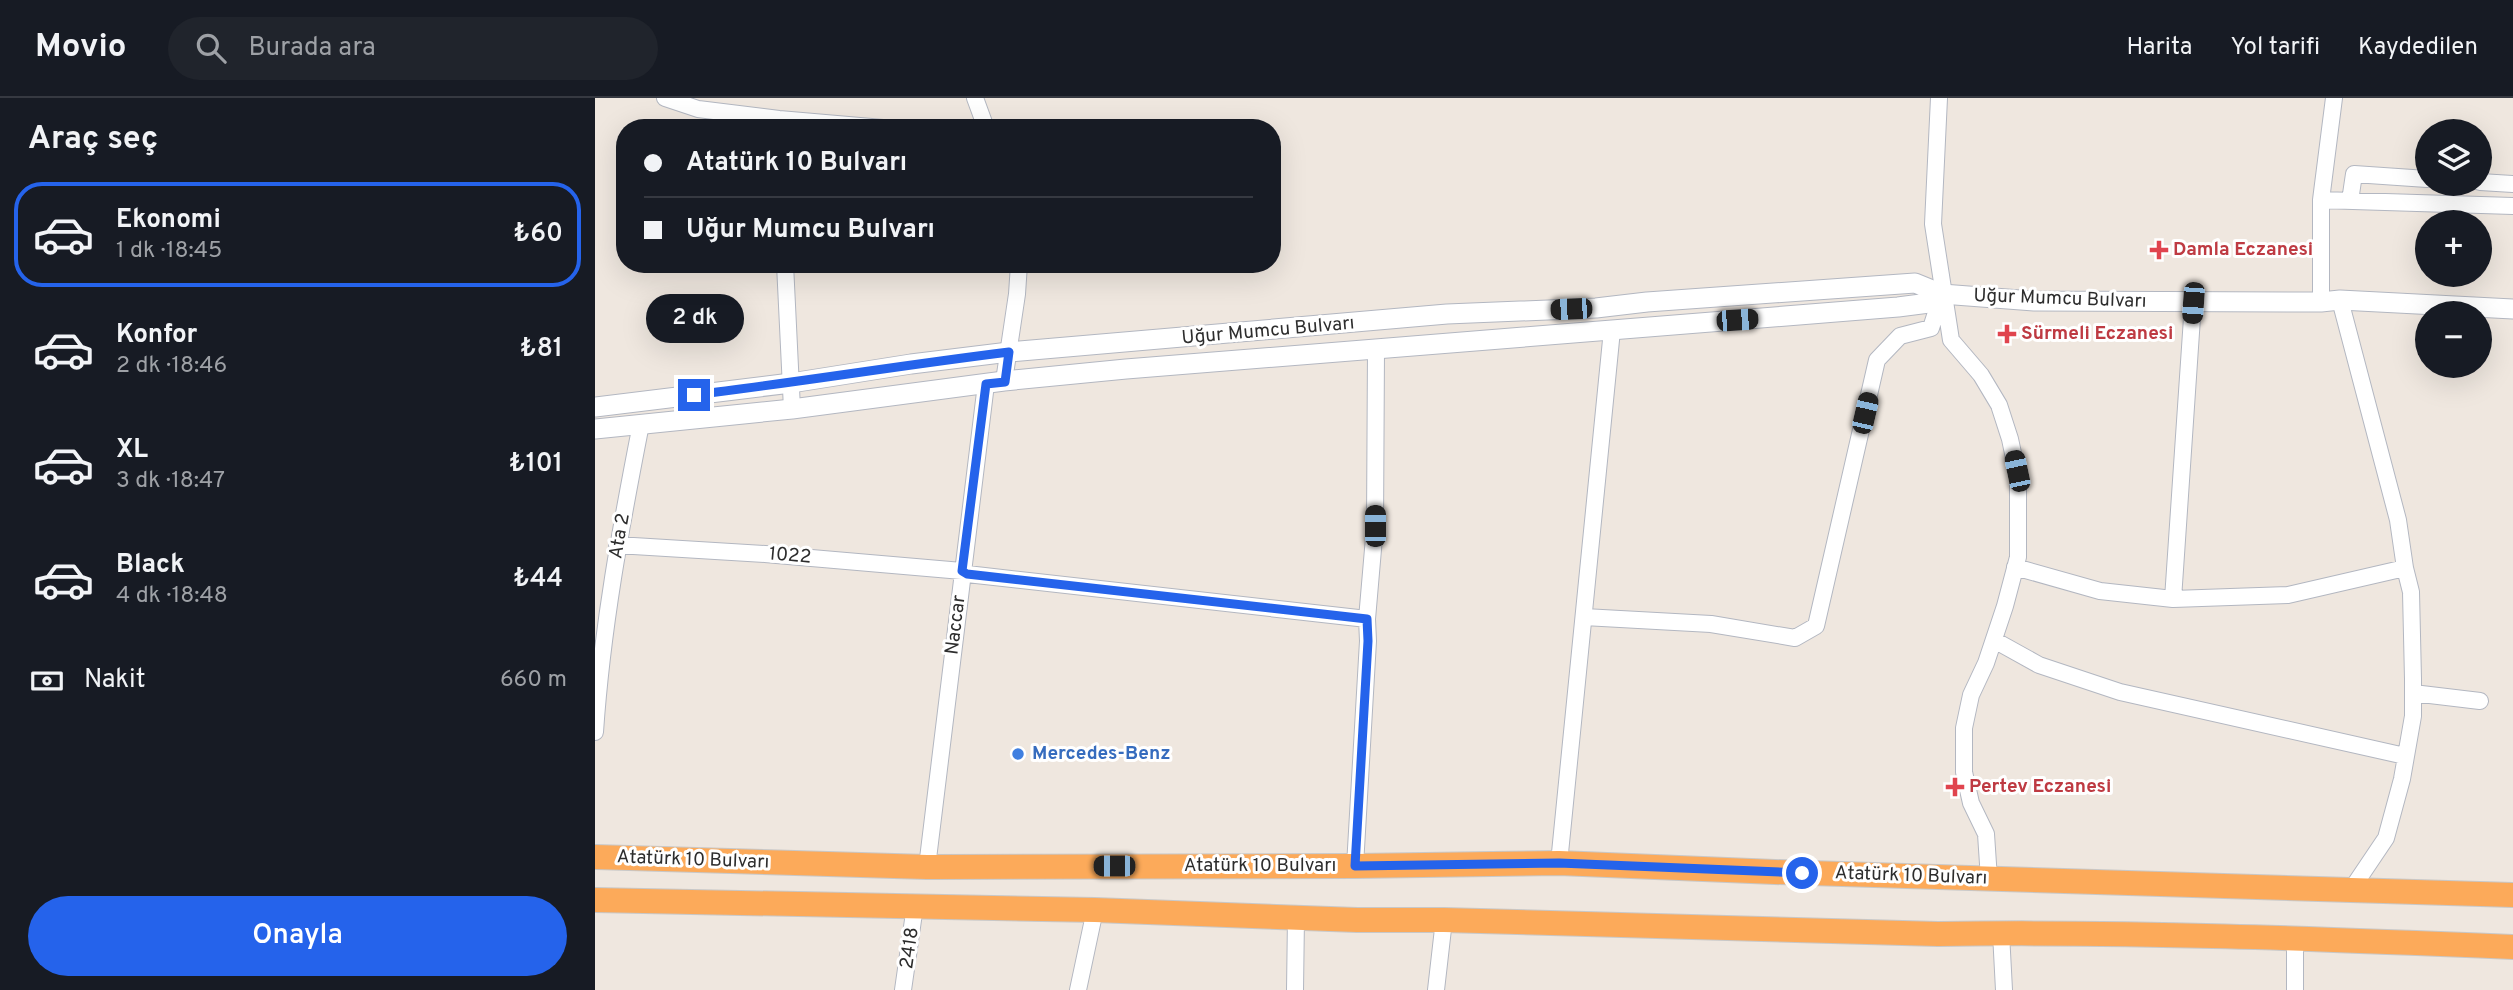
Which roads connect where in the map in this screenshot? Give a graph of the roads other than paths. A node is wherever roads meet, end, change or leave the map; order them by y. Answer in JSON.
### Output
{"nodes":[{"id":1,"x":665,"y":98,"type":"edge"},
{"id":2,"x":975,"y":98,"type":"edge"},
{"id":3,"x":1939,"y":98,"type":"edge"},
{"id":4,"x":2334,"y":98,"type":"edge"},
{"id":5,"x":685,"y":102,"type":"edge"},
{"id":6,"x":758,"y":119,"type":"edge"},
{"id":7,"x":983,"y":119,"type":"edge"},
{"id":8,"x":2415,"y":178,"type":"edge"},
{"id":9,"x":2492,"y":183,"type":"edge"},
{"id":10,"x":2513,"y":184,"type":"edge"},
{"id":11,"x":2321,"y":200,"type":"junction"},
{"id":12,"x":2350,"y":201,"type":"junction"},
{"id":13,"x":2513,"y":206,"type":"edge"},
{"id":14,"x":785,"y":273,"type":"edge"},
{"id":15,"x":1018,"y":273,"type":"edge"},
{"id":16,"x":1942,"y":294,"type":"junction"},
{"id":17,"x":2331,"y":301,"type":"junction"},
{"id":18,"x":2193,"y":303,"type":"junction"},
{"id":19,"x":2513,"y":309,"type":"edge"},
{"id":20,"x":1612,"y":330,"type":"junction"},
{"id":21,"x":1376,"y":350,"type":"junction"},
{"id":22,"x":1009,"y":352,"type":"junction"},
{"id":23,"x":791,"y":383,"type":"junction"},
{"id":24,"x":995,"y":383,"type":"junction"},
{"id":25,"x":595,"y":408,"type":"edge"},
{"id":26,"x":792,"y":409,"type":"junction"},
{"id":27,"x":641,"y":424,"type":"junction"},
{"id":28,"x":595,"y":429,"type":"edge"},
{"id":29,"x":617,"y":545,"type":"junction"},
{"id":30,"x":2015,"y":567,"type":"junction"},
{"id":31,"x":2405,"y":568,"type":"junction"},
{"id":32,"x":962,"y":571,"type":"junction"},
{"id":33,"x":2173,"y":599,"type":"junction"},
{"id":34,"x":1584,"y":617,"type":"junction"},
{"id":35,"x":1367,"y":619,"type":"junction"},
{"id":36,"x":1994,"y":640,"type":"junction"},
{"id":37,"x":2413,"y":693,"type":"junction"},
{"id":38,"x":2480,"y":701,"type":"dead end"},
{"id":39,"x":595,"y":732,"type":"edge"},
{"id":40,"x":2405,"y":756,"type":"junction"},
{"id":41,"x":595,"y":857,"type":"edge"},
{"id":42,"x":1559,"y":863,"type":"junction"},
{"id":43,"x":1355,"y":866,"type":"junction"},
{"id":44,"x":927,"y":867,"type":"junction"},
{"id":45,"x":1989,"y":879,"type":"junction"},
{"id":46,"x":2351,"y":890,"type":"junction"},
{"id":47,"x":2513,"y":895,"type":"edge"},
{"id":48,"x":595,"y":900,"type":"edge"},
{"id":49,"x":915,"y":906,"type":"junction"},
{"id":50,"x":1095,"y":910,"type":"junction"},
{"id":51,"x":1296,"y":917,"type":"junction"},
{"id":52,"x":1444,"y":920,"type":"junction"},
{"id":53,"x":2001,"y":933,"type":"junction"},
{"id":54,"x":2295,"y":938,"type":"junction"},
{"id":55,"x":2513,"y":947,"type":"edge"},
{"id":56,"x":903,"y":990,"type":"edge"},
{"id":57,"x":1078,"y":990,"type":"edge"},
{"id":58,"x":1295,"y":990,"type":"edge"},
{"id":59,"x":1436,"y":990,"type":"edge"},
{"id":60,"x":2004,"y":990,"type":"edge"},
{"id":61,"x":2295,"y":990,"type":"edge"}],
"edges":[{"from":1,"to":5,"type":"street"},
{"from":2,"to":7,"type":"street"},
{"from":3,"to":16,"type":"street"},
{"from":4,"to":11,"type":"street"},
{"from":5,"to":6,"type":"street"},
{"from":8,"to":12,"type":"street"},
{"from":9,"to":10,"type":"street"},
{"from":11,"to":12,"type":"street"},
{"from":11,"to":17,"type":"street"},
{"from":12,"to":13,"type":"street"},
{"from":14,"to":23,"type":"street"},
{"from":15,"to":22,"type":"street","name":"Naccar"},
{"from":16,"to":18,"type":"street","name":"Uğur Mumcu Bulvarı"},
{"from":16,"to":20,"type":"street","name":"Uğur Mumcu Bulvarı"},
{"from":16,"to":22,"type":"street","name":"Uğur Mumcu Bulvarı"},
{"from":16,"to":30,"type":"street"},
{"from":16,"to":34,"type":"street"},
{"from":17,"to":18,"type":"street","name":"Uğur Mumcu Bulvarı"},
{"from":17,"to":19,"type":"street","name":"Uğur Mumcu Bulvarı"},
{"from":17,"to":31,"type":"street"},
{"from":18,"to":33,"type":"street"},
{"from":20,"to":21,"type":"street","name":"Uğur Mumcu Bulvarı"},
{"from":20,"to":34,"type":"street"},
{"from":21,"to":24,"type":"street","name":"Uğur Mumcu Bulvarı"},
{"from":21,"to":35,"type":"street"},
{"from":22,"to":23,"type":"street","name":"Uğur Mumcu Bulvarı"},
{"from":22,"to":24,"type":"street","name":"Naccar"},
{"from":23,"to":25,"type":"street","name":"Uğur Mumcu Bulvarı"},
{"from":23,"to":26,"type":"street"},
{"from":24,"to":26,"type":"street","name":"Uğur Mumcu Bulvarı"},
{"from":24,"to":32,"type":"street","name":"Naccar"},
{"from":26,"to":27,"type":"street","name":"Uğur Mumcu Bulvarı"},
{"from":27,"to":28,"type":"street","name":"Uğur Mumcu Bulvarı"},
{"from":27,"to":29,"type":"street","name":"Ata 2"},
{"from":29,"to":32,"type":"street","name":"1022"},
{"from":29,"to":39,"type":"street","name":"Ata 2"},
{"from":30,"to":33,"type":"street"},
{"from":30,"to":36,"type":"street"},
{"from":31,"to":33,"type":"street"},
{"from":31,"to":37,"type":"street"},
{"from":32,"to":35,"type":"street","name":"1022"},
{"from":32,"to":44,"type":"street","name":"Naccar"},
{"from":34,"to":42,"type":"street"},
{"from":35,"to":43,"type":"street"},
{"from":36,"to":40,"type":"street"},
{"from":36,"to":45,"type":"street"},
{"from":37,"to":38,"type":"street"},
{"from":37,"to":40,"type":"street"},
{"from":40,"to":46,"type":"street"},
{"from":41,"to":44,"type":"highway","name":"Atatürk 10 Bulvarı"},
{"from":42,"to":43,"type":"highway","name":"Atatürk 10 Bulvarı"},
{"from":42,"to":45,"type":"highway","name":"Atatürk 10 Bulvarı"},
{"from":43,"to":44,"type":"highway","name":"Atatürk 10 Bulvarı"},
{"from":45,"to":46,"type":"highway","name":"Atatürk 10 Bulvarı"},
{"from":46,"to":47,"type":"highway","name":"Atatürk 10 Bulvarı"},
{"from":48,"to":49,"type":"highway"},
{"from":49,"to":50,"type":"highway"},
{"from":49,"to":56,"type":"street","name":"2418"},
{"from":50,"to":51,"type":"highway"},
{"from":50,"to":57,"type":"street"},
{"from":51,"to":52,"type":"highway"},
{"from":51,"to":58,"type":"street"},
{"from":52,"to":53,"type":"highway"},
{"from":52,"to":59,"type":"street"},
{"from":53,"to":54,"type":"highway"},
{"from":53,"to":60,"type":"street"},
{"from":54,"to":55,"type":"highway"},
{"from":54,"to":61,"type":"street"}]}
